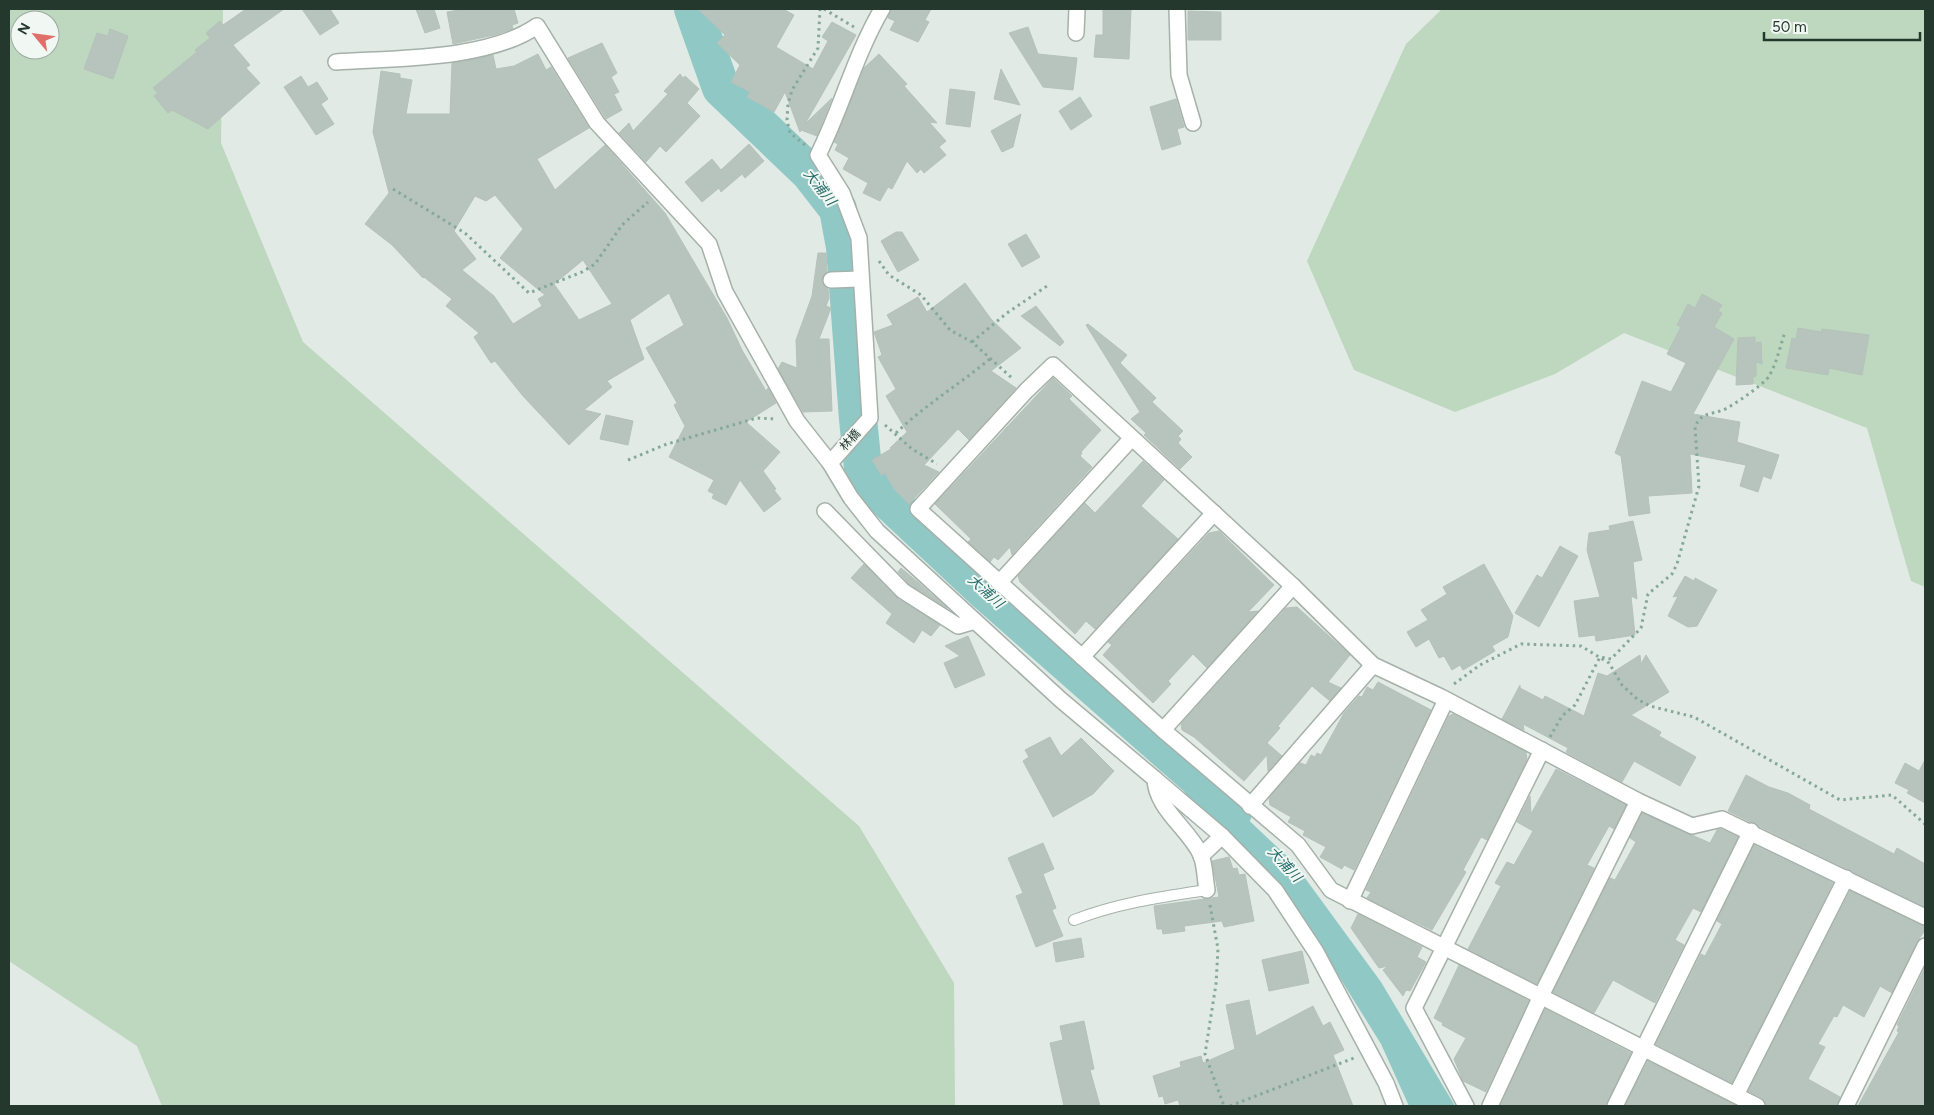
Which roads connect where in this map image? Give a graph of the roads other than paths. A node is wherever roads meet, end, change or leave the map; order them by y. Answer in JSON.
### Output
{"nodes":[{"id":1,"x":882,"y":9,"type":"edge"},
{"id":2,"x":1077,"y":9,"type":"edge"},
{"id":3,"x":1176,"y":9,"type":"edge"},
{"id":4,"x":1076,"y":33,"type":"dead end"},
{"id":5,"x":336,"y":62,"type":"dead end"},
{"id":6,"x":1194,"y":123,"type":"dead end"},
{"id":7,"x":860,"y":279,"type":"junction"},
{"id":8,"x":831,"y":280,"type":"dead end"},
{"id":9,"x":1131,"y":439,"type":"junction"},
{"id":10,"x":830,"y":462,"type":"junction"},
{"id":11,"x":824,"y":511,"type":"dead end"},
{"id":12,"x":1214,"y":513,"type":"junction"},
{"id":13,"x":999,"y":583,"type":"junction"},
{"id":14,"x":1292,"y":586,"type":"junction"},
{"id":15,"x":975,"y":621,"type":"junction"},
{"id":16,"x":1082,"y":657,"type":"junction"},
{"id":17,"x":1373,"y":665,"type":"junction"},
{"id":18,"x":1443,"y":698,"type":"junction"},
{"id":19,"x":1164,"y":730,"type":"junction"},
{"id":20,"x":1542,"y":750,"type":"junction"},
{"id":21,"x":1156,"y":779,"type":"junction"},
{"id":22,"x":1638,"y":801,"type":"junction"},
{"id":23,"x":1250,"y":806,"type":"junction"},
{"id":24,"x":1751,"y":831,"type":"junction"},
{"id":25,"x":1222,"y":836,"type":"junction"},
{"id":26,"x":1201,"y":856,"type":"junction"},
{"id":27,"x":1846,"y":878,"type":"junction"},
{"id":28,"x":1207,"y":890,"type":"joint"},
{"id":29,"x":1350,"y":901,"type":"junction"},
{"id":30,"x":1925,"y":917,"type":"edge"},
{"id":31,"x":1074,"y":920,"type":"dead end"},
{"id":32,"x":1925,"y":946,"type":"edge"},
{"id":33,"x":1445,"y":948,"type":"junction"},
{"id":34,"x":1541,"y":996,"type":"junction"},
{"id":35,"x":1644,"y":1047,"type":"junction"},
{"id":36,"x":1736,"y":1095,"type":"junction"},
{"id":37,"x":1395,"y":1106,"type":"edge"},
{"id":38,"x":1466,"y":1106,"type":"edge"},
{"id":39,"x":1490,"y":1106,"type":"edge"},
{"id":40,"x":1615,"y":1106,"type":"edge"},
{"id":41,"x":1757,"y":1106,"type":"edge"},
{"id":42,"x":1846,"y":1106,"type":"edge"}],
"edges":[{"from":1,"to":7,"type":"street"},
{"from":2,"to":4,"type":"street"},
{"from":3,"to":6,"type":"street"},
{"from":5,"to":10,"type":"street"},
{"from":7,"to":8,"type":"street"},
{"from":7,"to":10,"type":"street","name":"林橋"},
{"from":9,"to":12,"type":"street"},
{"from":9,"to":13,"type":"street"},
{"from":9,"to":13,"type":"street"},
{"from":10,"to":15,"type":"street"},
{"from":11,"to":15,"type":"street"},
{"from":12,"to":14,"type":"street"},
{"from":12,"to":16,"type":"street"},
{"from":13,"to":16,"type":"street"},
{"from":14,"to":17,"type":"street"},
{"from":14,"to":19,"type":"street"},
{"from":15,"to":21,"type":"street"},
{"from":16,"to":19,"type":"street"},
{"from":17,"to":18,"type":"street"},
{"from":17,"to":23,"type":"street"},
{"from":18,"to":20,"type":"street"},
{"from":18,"to":29,"type":"street"},
{"from":19,"to":23,"type":"street"},
{"from":20,"to":22,"type":"street"},
{"from":20,"to":33,"type":"street"},
{"from":21,"to":25,"type":"street"},
{"from":21,"to":26,"type":"street"},
{"from":22,"to":24,"type":"street"},
{"from":22,"to":34,"type":"street"},
{"from":23,"to":29,"type":"street"},
{"from":24,"to":27,"type":"street"},
{"from":24,"to":35,"type":"street"},
{"from":25,"to":26,"type":"street"},
{"from":25,"to":37,"type":"street"},
{"from":26,"to":28,"type":"street"},
{"from":27,"to":30,"type":"street"},
{"from":27,"to":36,"type":"street"},
{"from":28,"to":31,"type":"lane"},
{"from":29,"to":33,"type":"street"},
{"from":32,"to":42,"type":"street"},
{"from":33,"to":34,"type":"street"},
{"from":33,"to":38,"type":"street"},
{"from":34,"to":35,"type":"street"},
{"from":34,"to":39,"type":"street"},
{"from":35,"to":36,"type":"street"},
{"from":35,"to":40,"type":"street"},
{"from":36,"to":41,"type":"street"}]}
